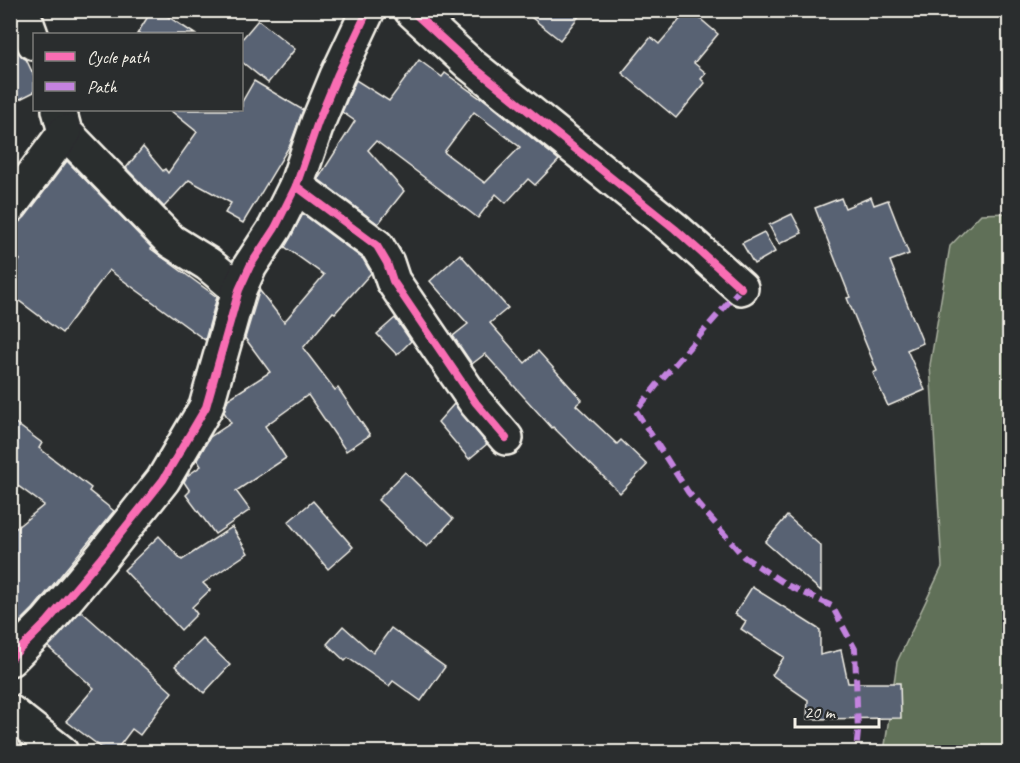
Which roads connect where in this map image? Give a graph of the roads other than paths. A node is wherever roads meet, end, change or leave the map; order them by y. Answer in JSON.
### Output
{"nodes":[{"id":1,"x":22,"y":10,"type":"edge"},
{"id":2,"x":368,"y":10,"type":"edge"},
{"id":3,"x":411,"y":10,"type":"edge"},
{"id":4,"x":33,"y":40,"type":"edge"},
{"id":5,"x":62,"y":121,"type":"edge"},
{"id":6,"x":296,"y":186,"type":"junction"},
{"id":7,"x":10,"y":206,"type":"edge"},
{"id":8,"x":741,"y":288,"type":"dead end"},
{"id":9,"x":239,"y":290,"type":"junction"},
{"id":10,"x":506,"y":438,"type":"dead end"},
{"id":11,"x":10,"y":659,"type":"edge"},
{"id":12,"x":10,"y":712,"type":"edge"},
{"id":13,"x":61,"y":753,"type":"edge"}],
"edges":[{"from":1,"to":4,"type":"street"},
{"from":2,"to":6,"type":"street"},
{"from":3,"to":8,"type":"street"},
{"from":5,"to":7,"type":"street"},
{"from":5,"to":9,"type":"street"},
{"from":6,"to":9,"type":"street"},
{"from":6,"to":10,"type":"street"},
{"from":9,"to":11,"type":"street"},
{"from":12,"to":13,"type":"street"}]}
